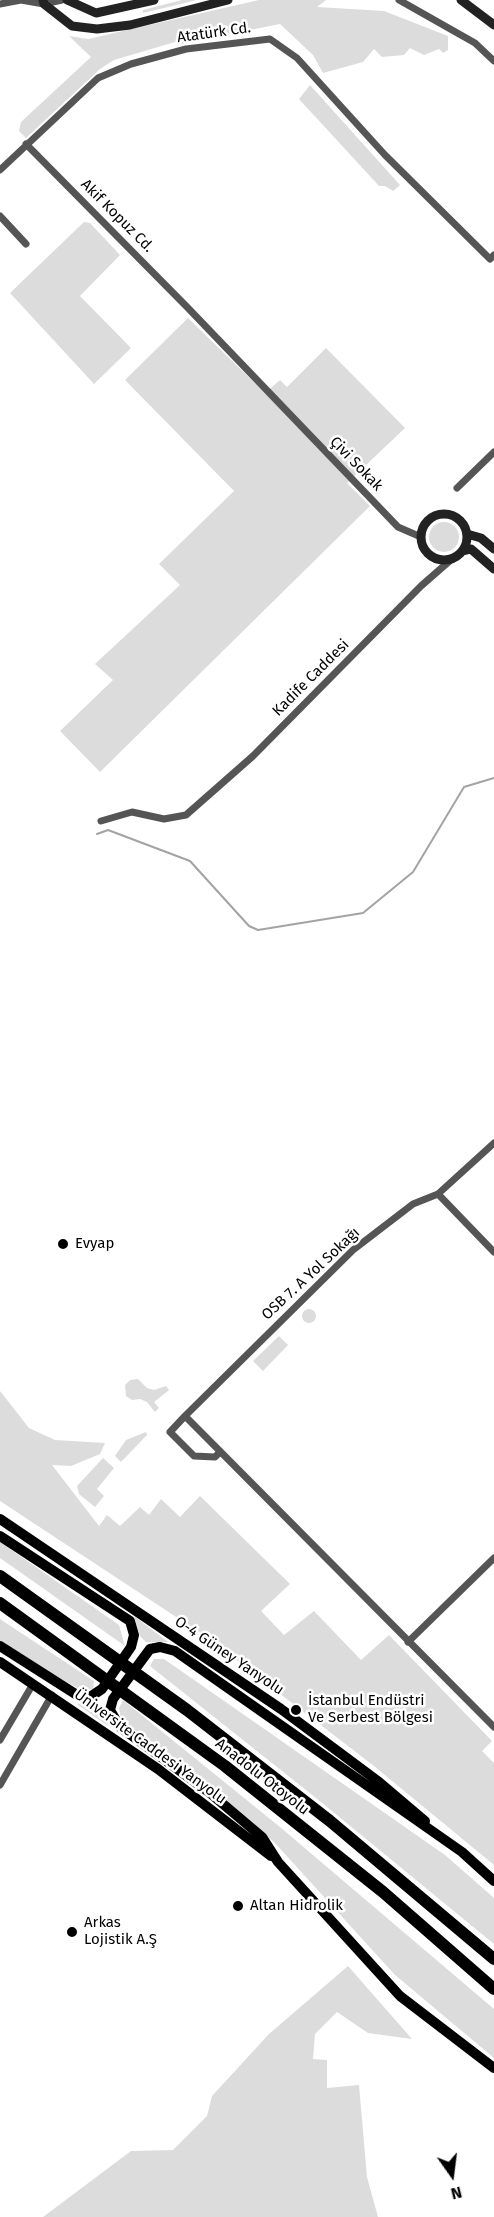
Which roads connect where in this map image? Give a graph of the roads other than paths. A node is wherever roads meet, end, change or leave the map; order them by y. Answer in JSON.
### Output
{"nodes":[{"id":1,"x":62,"y":0,"type":"edge"},
{"id":2,"x":67,"y":0,"type":"edge"},
{"id":3,"x":154,"y":0,"type":"edge"},
{"id":4,"x":228,"y":0,"type":"edge"},
{"id":5,"x":399,"y":0,"type":"edge"},
{"id":6,"x":44,"y":2,"type":"edge"},
{"id":7,"x":467,"y":2,"type":"edge"},
{"id":8,"x":0,"y":4,"type":"edge"},
{"id":9,"x":494,"y":25,"type":"edge"},
{"id":10,"x":494,"y":61,"type":"edge"},
{"id":11,"x":26,"y":144,"type":"junction"},
{"id":12,"x":0,"y":170,"type":"edge"},
{"id":13,"x":0,"y":216,"type":"edge"},
{"id":14,"x":26,"y":244,"type":"dead end"},
{"id":15,"x":492,"y":257,"type":"edge"},
{"id":16,"x":277,"y":402,"type":"joint"},
{"id":17,"x":494,"y":452,"type":"edge"},
{"id":18,"x":457,"y":488,"type":"dead end"},
{"id":19,"x":468,"y":534,"type":"junction"},
{"id":20,"x":421,"y":537,"type":"junction"},
{"id":21,"x":494,"y":549,"type":"edge"},
{"id":22,"x":463,"y":551,"type":"junction"},
{"id":23,"x":453,"y":558,"type":"junction"},
{"id":24,"x":494,"y":568,"type":"edge"},
{"id":25,"x":101,"y":821,"type":"dead end"},
{"id":26,"x":494,"y":1143,"type":"edge"},
{"id":27,"x":438,"y":1194,"type":"junction"},
{"id":28,"x":494,"y":1252,"type":"edge"},
{"id":29,"x":185,"y":1416,"type":"junction"},
{"id":30,"x":220,"y":1452,"type":"junction"},
{"id":31,"x":0,"y":1519,"type":"edge"},
{"id":32,"x":0,"y":1536,"type":"edge"},
{"id":33,"x":494,"y":1558,"type":"edge"},
{"id":34,"x":0,"y":1576,"type":"edge"},
{"id":35,"x":0,"y":1603,"type":"edge"},
{"id":36,"x":408,"y":1642,"type":"junction"},
{"id":37,"x":0,"y":1646,"type":"edge"},
{"id":38,"x":0,"y":1662,"type":"edge"},
{"id":39,"x":33,"y":1684,"type":"junction"},
{"id":40,"x":52,"y":1695,"type":"junction"},
{"id":41,"x":494,"y":1727,"type":"edge"},
{"id":42,"x":0,"y":1740,"type":"edge"},
{"id":43,"x":0,"y":1785,"type":"edge"},
{"id":44,"x":462,"y":1852,"type":"junction"},
{"id":45,"x":278,"y":1862,"type":"junction"},
{"id":46,"x":494,"y":1881,"type":"edge"},
{"id":47,"x":494,"y":1959,"type":"edge"},
{"id":48,"x":494,"y":1989,"type":"edge"},
{"id":49,"x":494,"y":2068,"type":"edge"}],
"edges":[{"from":1,"to":6,"type":"street"},
{"from":2,"to":3,"type":"main road"},
{"from":4,"to":6,"type":"main road"},
{"from":5,"to":10,"type":"street"},
{"from":6,"to":8,"type":"street"},
{"from":7,"to":9,"type":"main road"},
{"from":11,"to":12,"type":"street","name":"Atatürk Cd."},
{"from":11,"to":15,"type":"street","name":"Atatürk Cd."},
{"from":11,"to":16,"type":"street","name":"Akif Kopuz Cd."},
{"from":13,"to":14,"type":"street"},
{"from":16,"to":20,"type":"street","name":"Çivi Sokak"},
{"from":17,"to":18,"type":"street"},
{"from":19,"to":20,"type":"main road"},
{"from":19,"to":21,"type":"main road"},
{"from":19,"to":22,"type":"main road"},
{"from":20,"to":23,"type":"main road"},
{"from":22,"to":23,"type":"main road"},
{"from":22,"to":24,"type":"main road"},
{"from":23,"to":25,"type":"street","name":"Kadife Caddesi"},
{"from":26,"to":27,"type":"street","name":"OSB 7. A Yol Sokağı"},
{"from":27,"to":28,"type":"street"},
{"from":27,"to":29,"type":"street","name":"OSB 7. A Yol Sokağı"},
{"from":29,"to":30,"type":"street"},
{"from":29,"to":30,"type":"street"},
{"from":30,"to":36,"type":"street"},
{"from":31,"to":44,"type":"main road","name":"O-4 Güney Yanyolu"},
{"from":32,"to":37,"type":"main road"},
{"from":33,"to":36,"type":"street"},
{"from":34,"to":47,"type":"highway","name":"Anadolu Otoyolu"},
{"from":35,"to":48,"type":"highway","name":"Anadolu Otoyolu"},
{"from":36,"to":41,"type":"street"},
{"from":38,"to":39,"type":"main road","name":"Üniversite Caddesi Yanyolu"},
{"from":39,"to":40,"type":"main road","name":"Üniversite Caddesi Yanyolu"},
{"from":39,"to":42,"type":"street"},
{"from":40,"to":43,"type":"street"},
{"from":40,"to":45,"type":"main road","name":"Üniversite Caddesi Yanyolu"},
{"from":44,"to":45,"type":"main road"},
{"from":44,"to":46,"type":"main road"},
{"from":45,"to":49,"type":"main road"}]}
